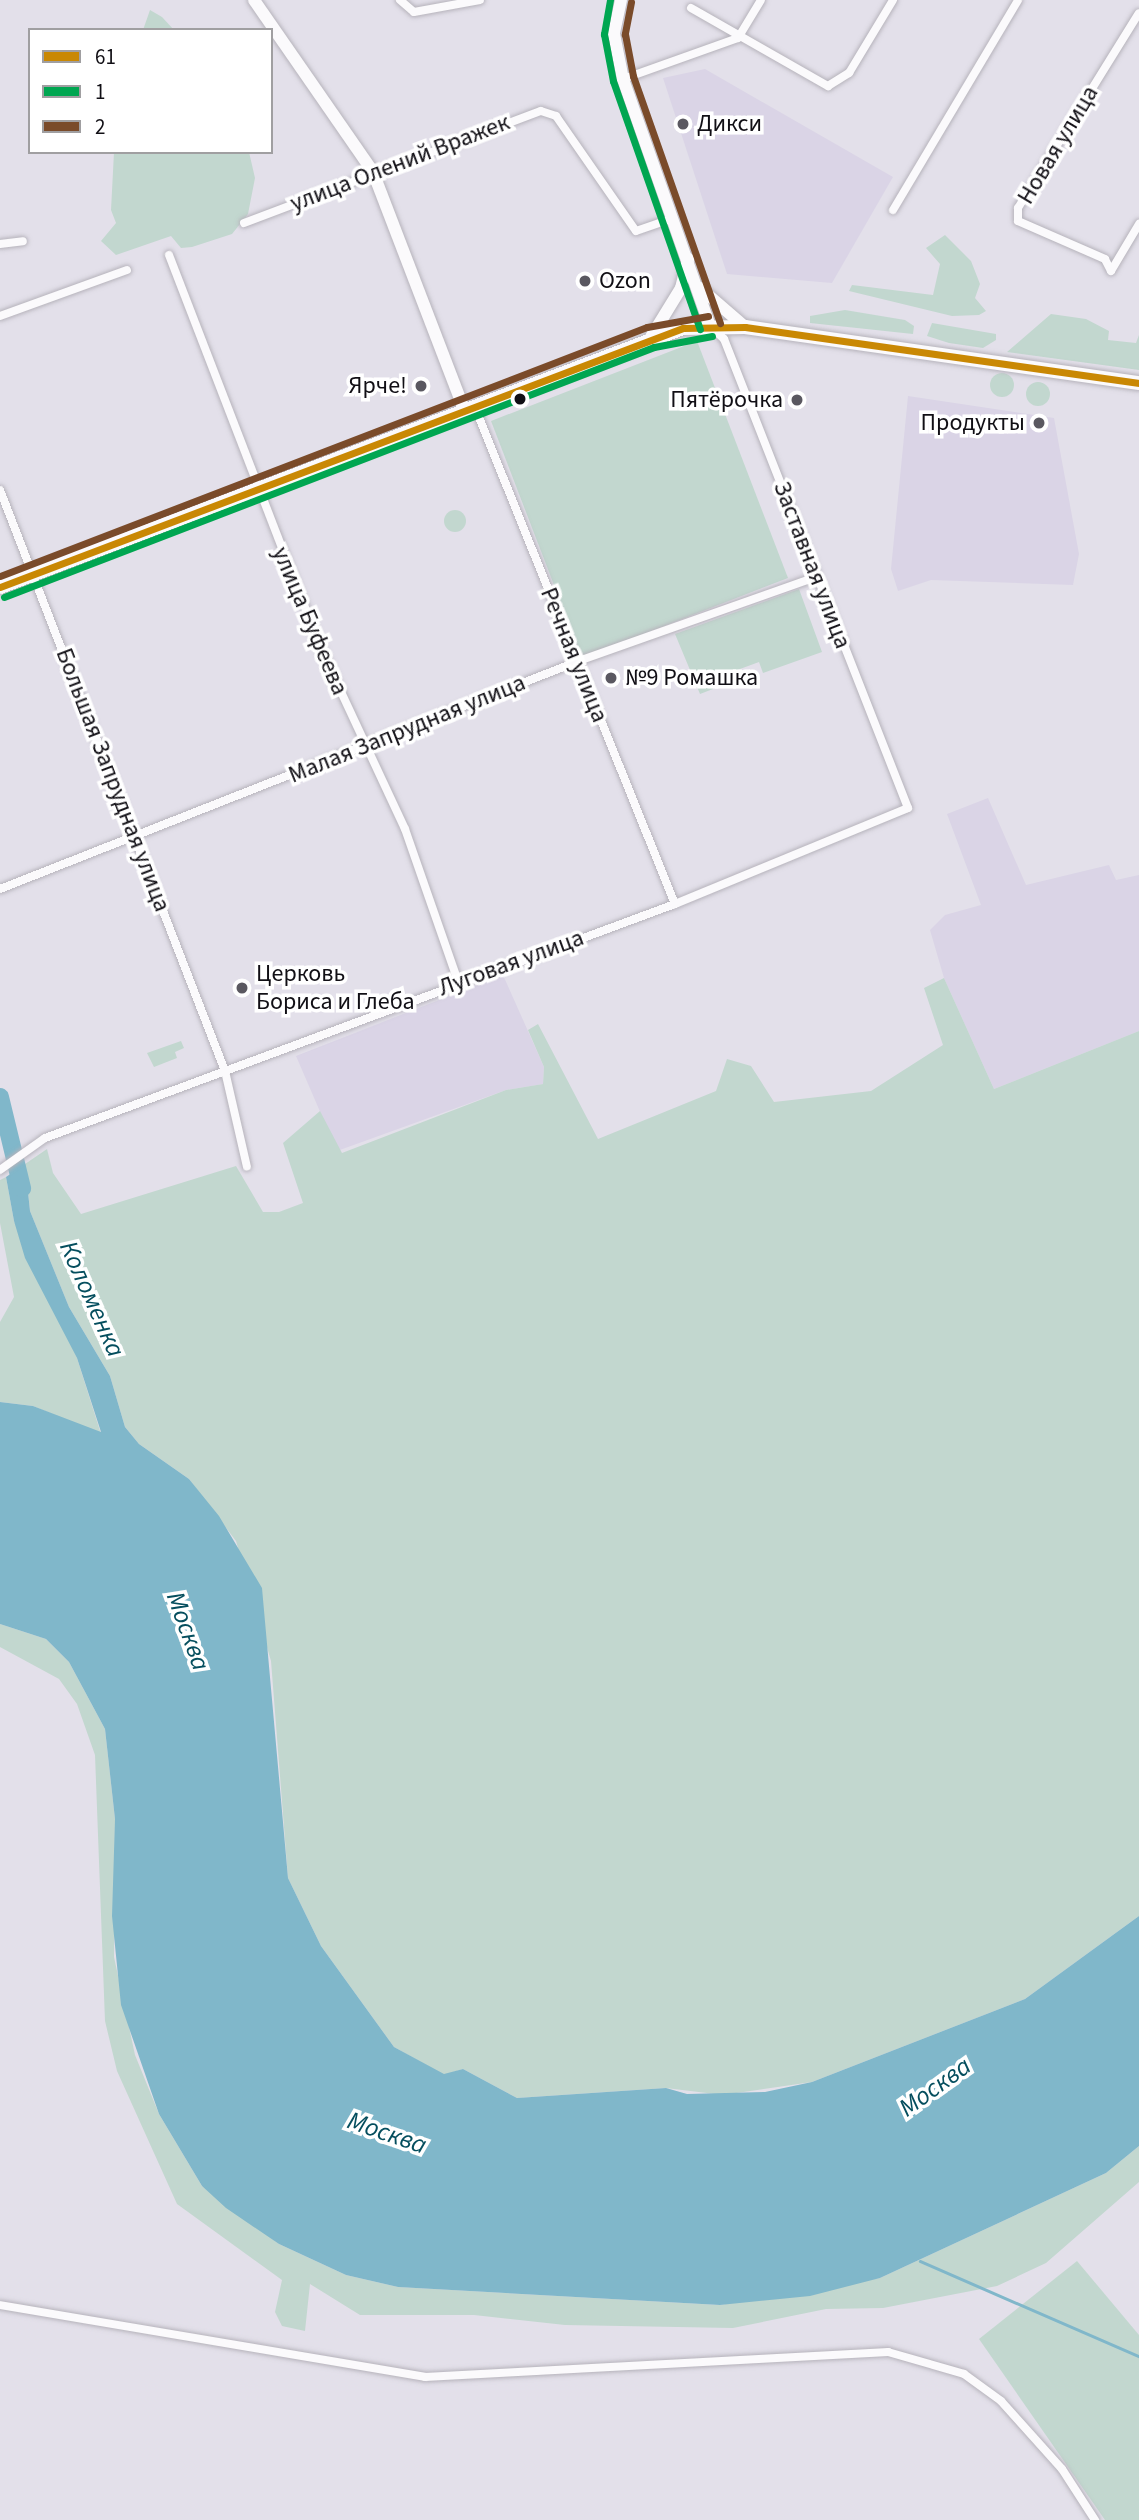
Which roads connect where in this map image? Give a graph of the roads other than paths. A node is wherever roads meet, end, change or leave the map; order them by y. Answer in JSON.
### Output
{"nodes":[{"id":1,"x":254,"y":0,"type":"edge"},
{"id":2,"x":400,"y":0,"type":"edge"},
{"id":3,"x":480,"y":0,"type":"edge"},
{"id":4,"x":621,"y":0,"type":"edge"},
{"id":5,"x":761,"y":0,"type":"edge"},
{"id":6,"x":892,"y":0,"type":"edge"},
{"id":7,"x":1018,"y":0,"type":"edge"},
{"id":8,"x":691,"y":8,"type":"dead end"},
{"id":9,"x":1139,"y":13,"type":"edge"},
{"id":10,"x":738,"y":38,"type":"junction"},
{"id":11,"x":623,"y":79,"type":"junction"},
{"id":12,"x":373,"y":172,"type":"junction"},
{"id":13,"x":893,"y":210,"type":"dead end"},
{"id":14,"x":673,"y":218,"type":"junction"},
{"id":15,"x":244,"y":223,"type":"dead end"},
{"id":16,"x":1139,"y":224,"type":"edge"},
{"id":17,"x":23,"y":241,"type":"dead end"},
{"id":18,"x":0,"y":244,"type":"edge"},
{"id":19,"x":169,"y":255,"type":"dead end"},
{"id":20,"x":688,"y":259,"type":"junction"},
{"id":21,"x":127,"y":270,"type":"dead end"},
{"id":22,"x":696,"y":283,"type":"junction"},
{"id":23,"x":0,"y":316,"type":"edge"},
{"id":24,"x":710,"y":326,"type":"junction"},
{"id":25,"x":745,"y":327,"type":"junction"},
{"id":26,"x":651,"y":337,"type":"junction"},
{"id":27,"x":1139,"y":383,"type":"edge"},
{"id":28,"x":469,"y":407,"type":"junction"},
{"id":29,"x":0,"y":489,"type":"edge"},
{"id":30,"x":256,"y":489,"type":"junction"},
{"id":31,"x":32,"y":575,"type":"junction"},
{"id":32,"x":816,"y":576,"type":"junction"},
{"id":33,"x":0,"y":587,"type":"edge"},
{"id":34,"x":576,"y":662,"type":"junction"},
{"id":35,"x":364,"y":747,"type":"junction"},
{"id":36,"x":908,"y":808,"type":"joint"},
{"id":37,"x":135,"y":836,"type":"junction"},
{"id":38,"x":0,"y":889,"type":"edge"},
{"id":39,"x":675,"y":904,"type":"junction"},
{"id":40,"x":458,"y":981,"type":"junction"},
{"id":41,"x":225,"y":1071,"type":"junction"},
{"id":42,"x":247,"y":1167,"type":"dead end"},
{"id":43,"x":0,"y":1170,"type":"edge"},
{"id":44,"x":0,"y":2305,"type":"edge"},
{"id":45,"x":1095,"y":2520,"type":"edge"}],
"edges":[{"from":1,"to":12,"type":"main road","name":"Речная улица"},
{"from":2,"to":3,"type":"street"},
{"from":4,"to":11,"type":"main road"},
{"from":5,"to":10,"type":"street"},
{"from":6,"to":10,"type":"street"},
{"from":7,"to":13,"type":"street"},
{"from":8,"to":10,"type":"street"},
{"from":9,"to":16,"type":"street","name":"Новая улица"},
{"from":10,"to":11,"type":"street"},
{"from":11,"to":14,"type":"main road"},
{"from":12,"to":14,"type":"street","name":"улица Олений Вражек"},
{"from":12,"to":15,"type":"street","name":"улица Олений Вражек"},
{"from":12,"to":28,"type":"main road","name":"Речная улица"},
{"from":14,"to":20,"type":"main road"},
{"from":17,"to":18,"type":"street"},
{"from":19,"to":30,"type":"street","name":"улица Буфеева"},
{"from":20,"to":22,"type":"main road"},
{"from":20,"to":26,"type":"main road"},
{"from":21,"to":23,"type":"street"},
{"from":22,"to":24,"type":"main road"},
{"from":22,"to":25,"type":"main road"},
{"from":24,"to":25,"type":"main road"},
{"from":24,"to":26,"type":"main road"},
{"from":24,"to":32,"type":"street","name":"Заставная улица"},
{"from":25,"to":27,"type":"main road"},
{"from":26,"to":28,"type":"main road"},
{"from":28,"to":30,"type":"main road"},
{"from":28,"to":34,"type":"street","name":"Речная улица"},
{"from":29,"to":31,"type":"street","name":"Большая Запрудная улица"},
{"from":30,"to":31,"type":"main road"},
{"from":30,"to":35,"type":"street","name":"улица Буфеева"},
{"from":31,"to":33,"type":"main road"},
{"from":31,"to":37,"type":"street","name":"Большая Запрудная улица"},
{"from":32,"to":34,"type":"street","name":"Малая Запрудная улица"},
{"from":32,"to":36,"type":"street","name":"Заставная улица"},
{"from":34,"to":35,"type":"street","name":"Малая Запрудная улица"},
{"from":34,"to":39,"type":"street","name":"Речная улица"},
{"from":35,"to":37,"type":"street","name":"Малая Запрудная улица"},
{"from":35,"to":40,"type":"street","name":"улица Буфеева"},
{"from":36,"to":39,"type":"street","name":"Луговая улица"},
{"from":37,"to":38,"type":"street","name":"Малая Запрудная улица"},
{"from":37,"to":41,"type":"street","name":"Большая Запрудная улица"},
{"from":39,"to":40,"type":"street","name":"Луговая улица"},
{"from":40,"to":41,"type":"street","name":"Луговая улица"},
{"from":41,"to":42,"type":"street","name":"Большая Запрудная улица"},
{"from":41,"to":43,"type":"street","name":"Луговая улица"},
{"from":44,"to":45,"type":"street"}]}
